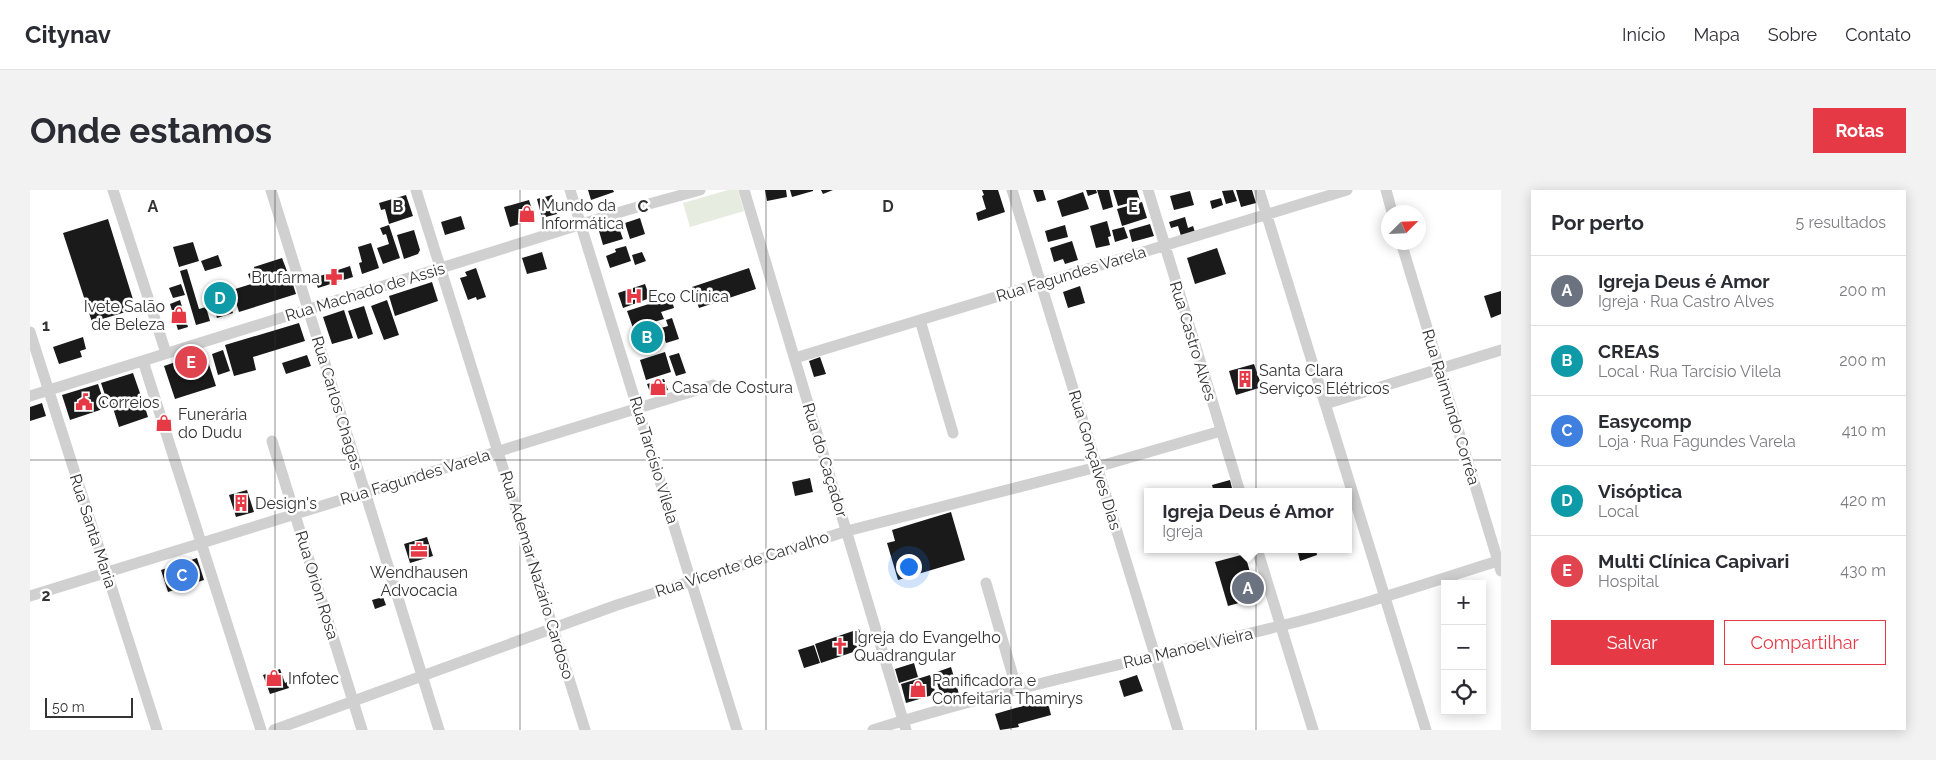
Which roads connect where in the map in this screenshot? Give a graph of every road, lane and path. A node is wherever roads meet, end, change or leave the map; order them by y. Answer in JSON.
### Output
{"nodes":[{"id":1,"x":113,"y":190,"type":"edge"},
{"id":2,"x":271,"y":190,"type":"edge"},
{"id":3,"x":416,"y":190,"type":"edge"},
{"id":4,"x":570,"y":190,"type":"edge"},
{"id":5,"x":700,"y":190,"type":"edge"},
{"id":6,"x":744,"y":190,"type":"edge"},
{"id":7,"x":1012,"y":190,"type":"edge"},
{"id":8,"x":1148,"y":190,"type":"edge"},
{"id":9,"x":1259,"y":190,"type":"edge"},
{"id":10,"x":1347,"y":190,"type":"edge"},
{"id":11,"x":1386,"y":190,"type":"edge"},
{"id":12,"x":1390,"y":205,"type":"edge"},
{"id":13,"x":1266,"y":214,"type":"junction"},
{"id":14,"x":581,"y":224,"type":"junction"},
{"id":15,"x":1164,"y":246,"type":"junction"},
{"id":16,"x":1403,"y":250,"type":"edge"},
{"id":17,"x":441,"y":268,"type":"junction"},
{"id":18,"x":1041,"y":283,"type":"junction"},
{"id":19,"x":308,"y":309,"type":"junction"},
{"id":20,"x":920,"y":320,"type":"junction"},
{"id":21,"x":30,"y":332,"type":"edge"},
{"id":22,"x":1501,"y":350,"type":"edge"},
{"id":23,"x":166,"y":354,"type":"junction"},
{"id":24,"x":795,"y":358,"type":"junction"},
{"id":25,"x":143,"y":361,"type":"junction"},
{"id":26,"x":1440,"y":368,"type":"junction"},
{"id":27,"x":713,"y":385,"type":"dead end"},
{"id":28,"x":49,"y":390,"type":"junction"},
{"id":29,"x":30,"y":396,"type":"edge"},
{"id":30,"x":1325,"y":404,"type":"junction"},
{"id":31,"x":637,"y":408,"type":"junction"},
{"id":32,"x":1221,"y":431,"type":"junction"},
{"id":33,"x":952,"y":433,"type":"dead end"},
{"id":34,"x":272,"y":441,"type":"dead end"},
{"id":35,"x":498,"y":451,"type":"junction"},
{"id":36,"x":1097,"y":467,"type":"junction"},
{"id":37,"x":1239,"y":488,"type":"edge"},
{"id":38,"x":1351,"y":488,"type":"edge"},
{"id":39,"x":365,"y":492,"type":"junction"},
{"id":40,"x":1352,"y":492,"type":"edge"},
{"id":41,"x":295,"y":514,"type":"junction"},
{"id":42,"x":846,"y":531,"type":"junction"},
{"id":43,"x":202,"y":543,"type":"junction"},
{"id":44,"x":1258,"y":553,"type":"edge"},
{"id":45,"x":1500,"y":564,"type":"edge"},
{"id":46,"x":106,"y":573,"type":"junction"},
{"id":47,"x":691,"y":580,"type":"junction"},
{"id":48,"x":986,"y":583,"type":"dead end"},
{"id":49,"x":30,"y":596,"type":"edge"},
{"id":50,"x":1384,"y":597,"type":"junction"},
{"id":51,"x":1281,"y":626,"type":"junction"},
{"id":52,"x":553,"y":628,"type":"junction"},
{"id":53,"x":1155,"y":656,"type":"junction"},
{"id":54,"x":422,"y":676,"type":"junction"},
{"id":55,"x":1017,"y":690,"type":"junction"},
{"id":56,"x":353,"y":701,"type":"junction"},
{"id":57,"x":905,"y":725,"type":"edge"},
{"id":58,"x":157,"y":730,"type":"edge"},
{"id":59,"x":261,"y":730,"type":"edge"},
{"id":60,"x":274,"y":730,"type":"edge"},
{"id":61,"x":362,"y":730,"type":"edge"},
{"id":62,"x":439,"y":730,"type":"edge"},
{"id":63,"x":585,"y":730,"type":"edge"},
{"id":64,"x":737,"y":730,"type":"edge"},
{"id":65,"x":873,"y":730,"type":"edge"},
{"id":66,"x":1178,"y":730,"type":"edge"},
{"id":67,"x":1313,"y":730,"type":"edge"},
{"id":68,"x":1426,"y":730,"type":"edge"}],
"edges":[{"from":1,"to":23,"type":"street"},
{"from":2,"to":19,"type":"street","name":"Rua Carlos Chagas"},
{"from":3,"to":17,"type":"street","name":"Rua Ademar Nazário Cardoso"},
{"from":4,"to":14,"type":"street","name":"Rua Tarcísio Vilela"},
{"from":5,"to":14,"type":"street","name":"Rua Machado de Assis"},
{"from":6,"to":24,"type":"street","name":"Rua do Caçador"},
{"from":7,"to":18,"type":"street","name":"Rua Gonçalves Dias"},
{"from":8,"to":15,"type":"street","name":"Rua Castro Alves"},
{"from":9,"to":13,"type":"street"},
{"from":10,"to":13,"type":"street","name":"Rua Fagundes Varela"},
{"from":11,"to":12,"type":"street"},
{"from":13,"to":15,"type":"street","name":"Rua Fagundes Varela"},
{"from":13,"to":30,"type":"street"},
{"from":14,"to":17,"type":"street","name":"Rua Machado de Assis"},
{"from":14,"to":31,"type":"street","name":"Rua Tarcísio Vilela"},
{"from":15,"to":18,"type":"street","name":"Rua Fagundes Varela"},
{"from":15,"to":32,"type":"street","name":"Rua Castro Alves"},
{"from":16,"to":26,"type":"street","name":"Rua Raimundo Corrêa"},
{"from":17,"to":19,"type":"street","name":"Rua Machado de Assis"},
{"from":17,"to":35,"type":"street","name":"Rua Ademar Nazário Cardoso"},
{"from":18,"to":20,"type":"street","name":"Rua Fagundes Varela"},
{"from":18,"to":36,"type":"street","name":"Rua Gonçalves Dias"},
{"from":19,"to":23,"type":"street","name":"Rua Machado de Assis"},
{"from":19,"to":39,"type":"street","name":"Rua Carlos Chagas"},
{"from":20,"to":24,"type":"street","name":"Rua Fagundes Varela"},
{"from":20,"to":33,"type":"street"},
{"from":21,"to":28,"type":"street","name":"Rua Santa Maria"},
{"from":22,"to":26,"type":"street"},
{"from":23,"to":25,"type":"street","name":"Rua Machado de Assis"},
{"from":24,"to":42,"type":"street","name":"Rua do Caçador"},
{"from":25,"to":28,"type":"street","name":"Rua Machado de Assis"},
{"from":25,"to":43,"type":"street"},
{"from":26,"to":30,"type":"street"},
{"from":26,"to":45,"type":"street","name":"Rua Raimundo Corrêa"},
{"from":27,"to":31,"type":"street","name":"Rua Fagundes Varela"},
{"from":28,"to":29,"type":"street","name":"Rua Machado de Assis"},
{"from":28,"to":46,"type":"street","name":"Rua Santa Maria"},
{"from":30,"to":38,"type":"street"},
{"from":31,"to":35,"type":"street","name":"Rua Fagundes Varela"},
{"from":31,"to":47,"type":"street","name":"Rua Tarcísio Vilela"},
{"from":32,"to":36,"type":"street","name":"Rua Vicente de Carvalho"},
{"from":32,"to":37,"type":"street","name":"Rua Castro Alves"},
{"from":34,"to":41,"type":"street","name":"Rua Orion Rosa"},
{"from":35,"to":39,"type":"street","name":"Rua Fagundes Varela"},
{"from":35,"to":52,"type":"street","name":"Rua Ademar Nazário Cardoso"},
{"from":36,"to":42,"type":"street","name":"Rua Vicente de Carvalho"},
{"from":36,"to":53,"type":"street","name":"Rua Gonçalves Dias"},
{"from":39,"to":41,"type":"street","name":"Rua Fagundes Varela"},
{"from":39,"to":54,"type":"street","name":"Rua Carlos Chagas"},
{"from":40,"to":50,"type":"street"},
{"from":41,"to":43,"type":"street","name":"Rua Fagundes Varela"},
{"from":41,"to":56,"type":"street","name":"Rua Orion Rosa"},
{"from":42,"to":47,"type":"street","name":"Rua Vicente de Carvalho"},
{"from":42,"to":57,"type":"street","name":"Rua do Caçador"},
{"from":43,"to":46,"type":"street","name":"Rua Fagundes Varela"},
{"from":43,"to":59,"type":"street"},
{"from":44,"to":51,"type":"street"},
{"from":45,"to":50,"type":"street","name":"Rua Manoel Vieira"},
{"from":46,"to":49,"type":"street","name":"Rua Fagundes Varela"},
{"from":46,"to":58,"type":"street","name":"Rua Santa Maria"},
{"from":47,"to":52,"type":"street","name":"Rua Vicente de Carvalho"},
{"from":47,"to":64,"type":"street","name":"Rua Tarcísio Vilela"},
{"from":48,"to":55,"type":"street"},
{"from":50,"to":51,"type":"street","name":"Rua Manoel Vieira"},
{"from":50,"to":68,"type":"street"},
{"from":51,"to":53,"type":"street","name":"Rua Manoel Vieira"},
{"from":51,"to":67,"type":"street"},
{"from":52,"to":54,"type":"street","name":"Rua Vicente de Carvalho"},
{"from":52,"to":63,"type":"street","name":"Rua Ademar Nazário Cardoso"},
{"from":53,"to":55,"type":"street","name":"Rua Manoel Vieira"},
{"from":53,"to":66,"type":"street","name":"Rua Gonçalves Dias"},
{"from":54,"to":56,"type":"street","name":"Rua Vicente de Carvalho"},
{"from":54,"to":62,"type":"street","name":"Rua Carlos Chagas"},
{"from":55,"to":57,"type":"street","name":"Rua Manoel Vieira"},
{"from":56,"to":60,"type":"street","name":"Rua Vicente de Carvalho"},
{"from":56,"to":61,"type":"street","name":"Rua Orion Rosa"},
{"from":57,"to":65,"type":"street","name":"Rua Manoel Vieira"}]}
